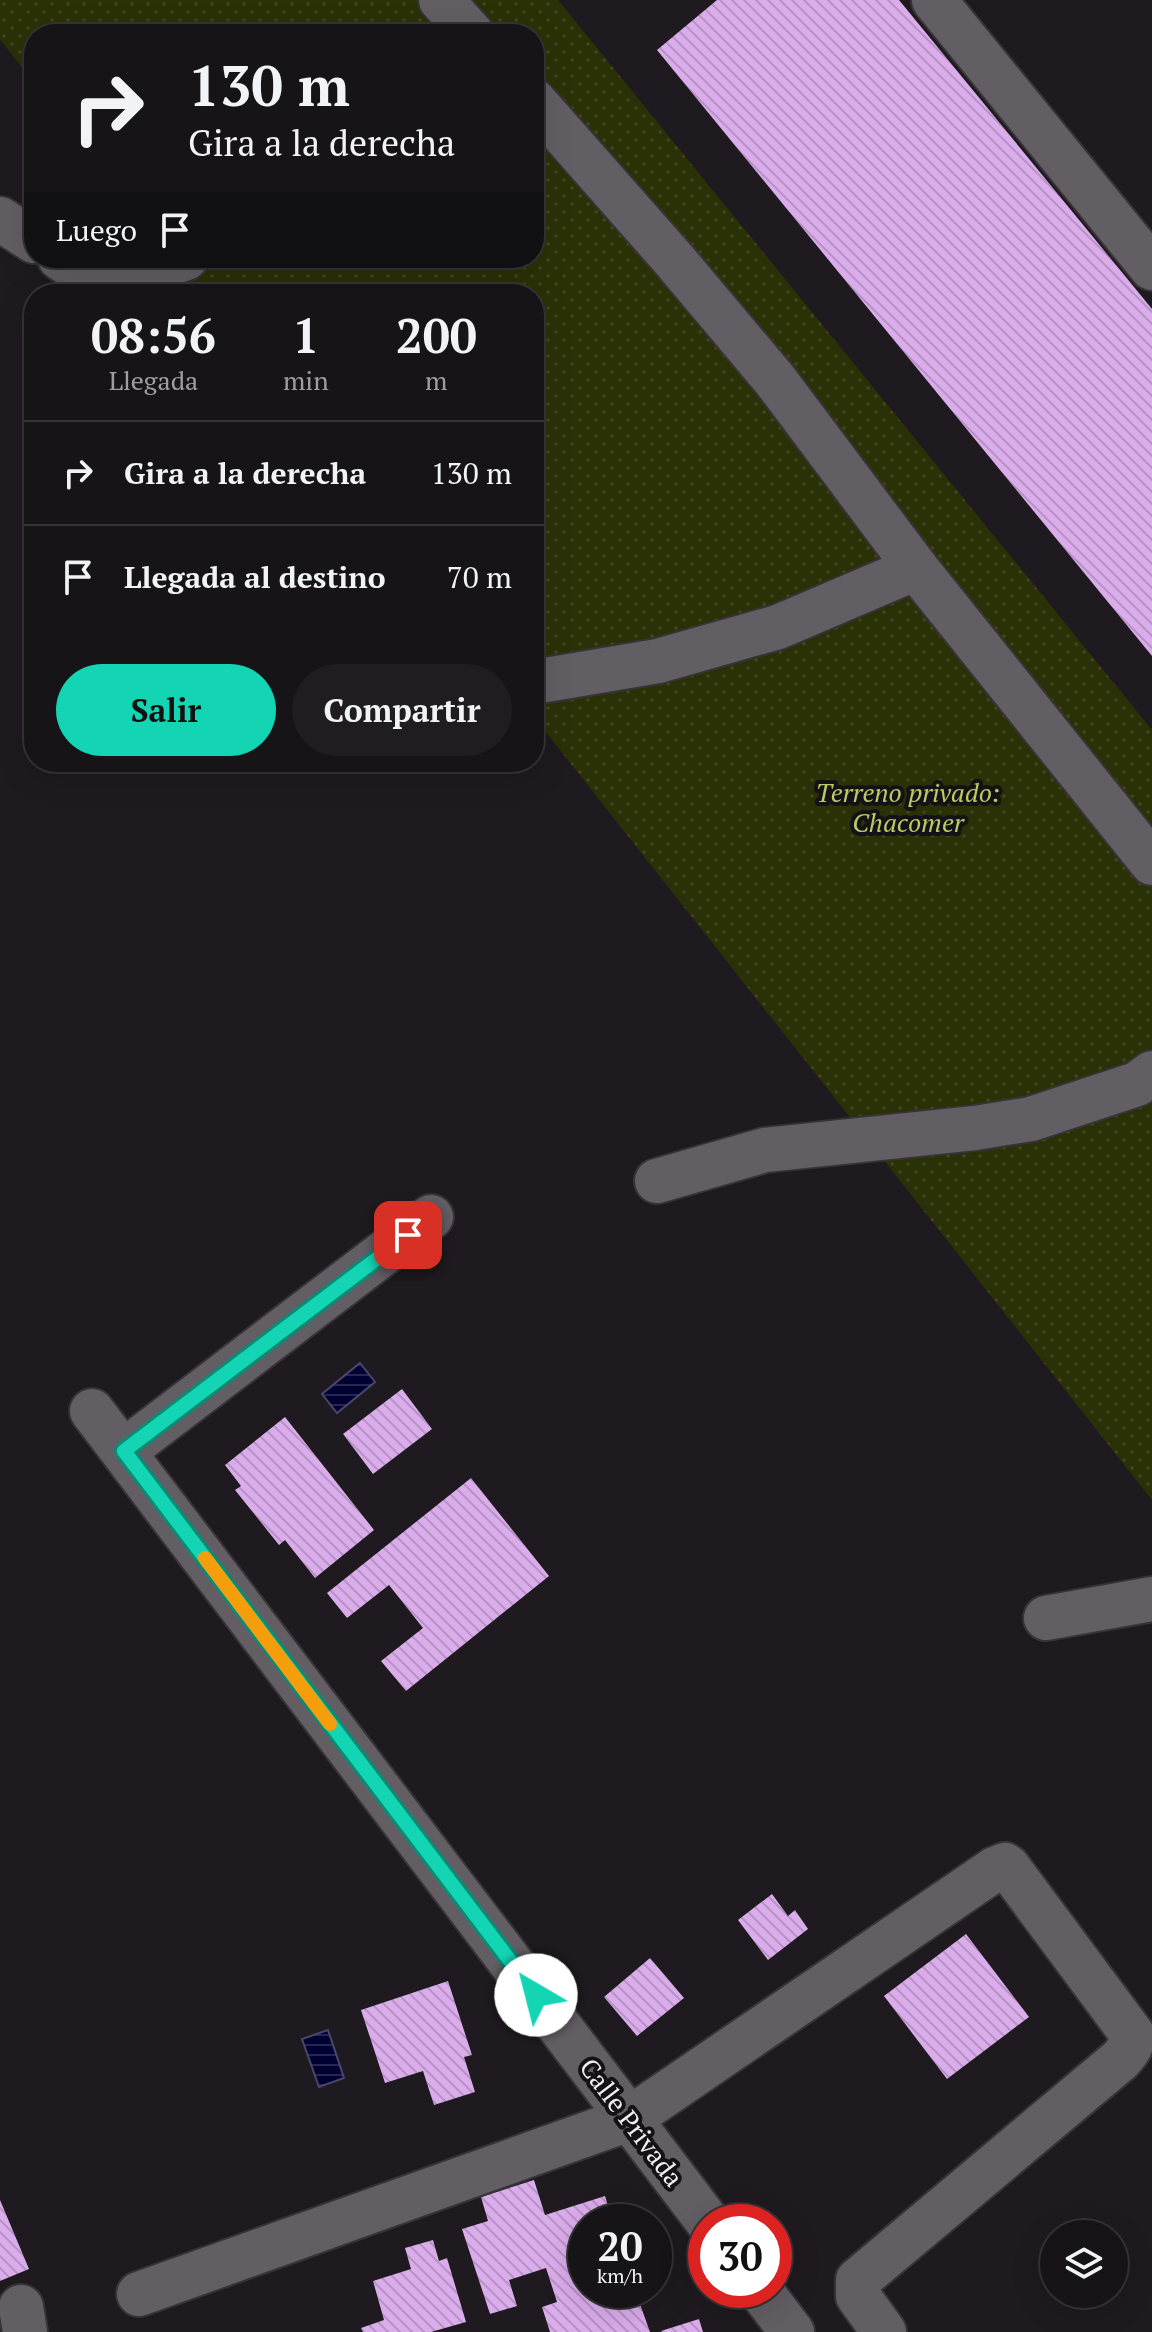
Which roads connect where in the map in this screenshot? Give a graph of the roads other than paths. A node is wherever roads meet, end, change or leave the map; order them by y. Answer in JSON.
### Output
{"nodes":[{"id":1,"x":441,"y":0,"type":"edge"},
{"id":2,"x":934,"y":0,"type":"edge"},
{"id":3,"x":463,"y":24,"type":"edge"},
{"id":4,"x":544,"y":120,"type":"edge"},
{"id":5,"x":0,"y":219,"type":"edge"},
{"id":6,"x":24,"y":235,"type":"edge"},
{"id":7,"x":1152,"y":268,"type":"edge"},
{"id":8,"x":916,"y":568,"type":"junction"},
{"id":9,"x":544,"y":680,"type":"edge"},
{"id":10,"x":1152,"y":863,"type":"edge"},
{"id":11,"x":1152,"y":1073,"type":"edge"},
{"id":12,"x":657,"y":1181,"type":"dead end"},
{"id":13,"x":431,"y":1217,"type":"dead end"},
{"id":14,"x":92,"y":1411,"type":"dead end"},
{"id":15,"x":124,"y":1451,"type":"junction"},
{"id":16,"x":1152,"y":1599,"type":"edge"},
{"id":17,"x":1046,"y":1618,"type":"dead end"},
{"id":18,"x":629,"y":2119,"type":"junction"},
{"id":19,"x":694,"y":2204,"type":"edge"},
{"id":20,"x":139,"y":2294,"type":"dead end"},
{"id":21,"x":774,"y":2308,"type":"edge"},
{"id":22,"x":792,"y":2332,"type":"edge"},
{"id":23,"x":884,"y":2332,"type":"edge"}],
"edges":[{"from":1,"to":3,"type":"street"},
{"from":2,"to":7,"type":"street"},
{"from":4,"to":8,"type":"street"},
{"from":5,"to":6,"type":"street"},
{"from":8,"to":9,"type":"street"},
{"from":8,"to":10,"type":"street"},
{"from":11,"to":12,"type":"street"},
{"from":13,"to":15,"type":"street"},
{"from":14,"to":15,"type":"street","name":"Calle Privada"},
{"from":15,"to":18,"type":"street","name":"Calle Privada"},
{"from":16,"to":17,"type":"street"},
{"from":18,"to":19,"type":"street","name":"Calle Privada"},
{"from":18,"to":20,"type":"street"},
{"from":18,"to":23,"type":"street"},
{"from":21,"to":22,"type":"street"}]}
